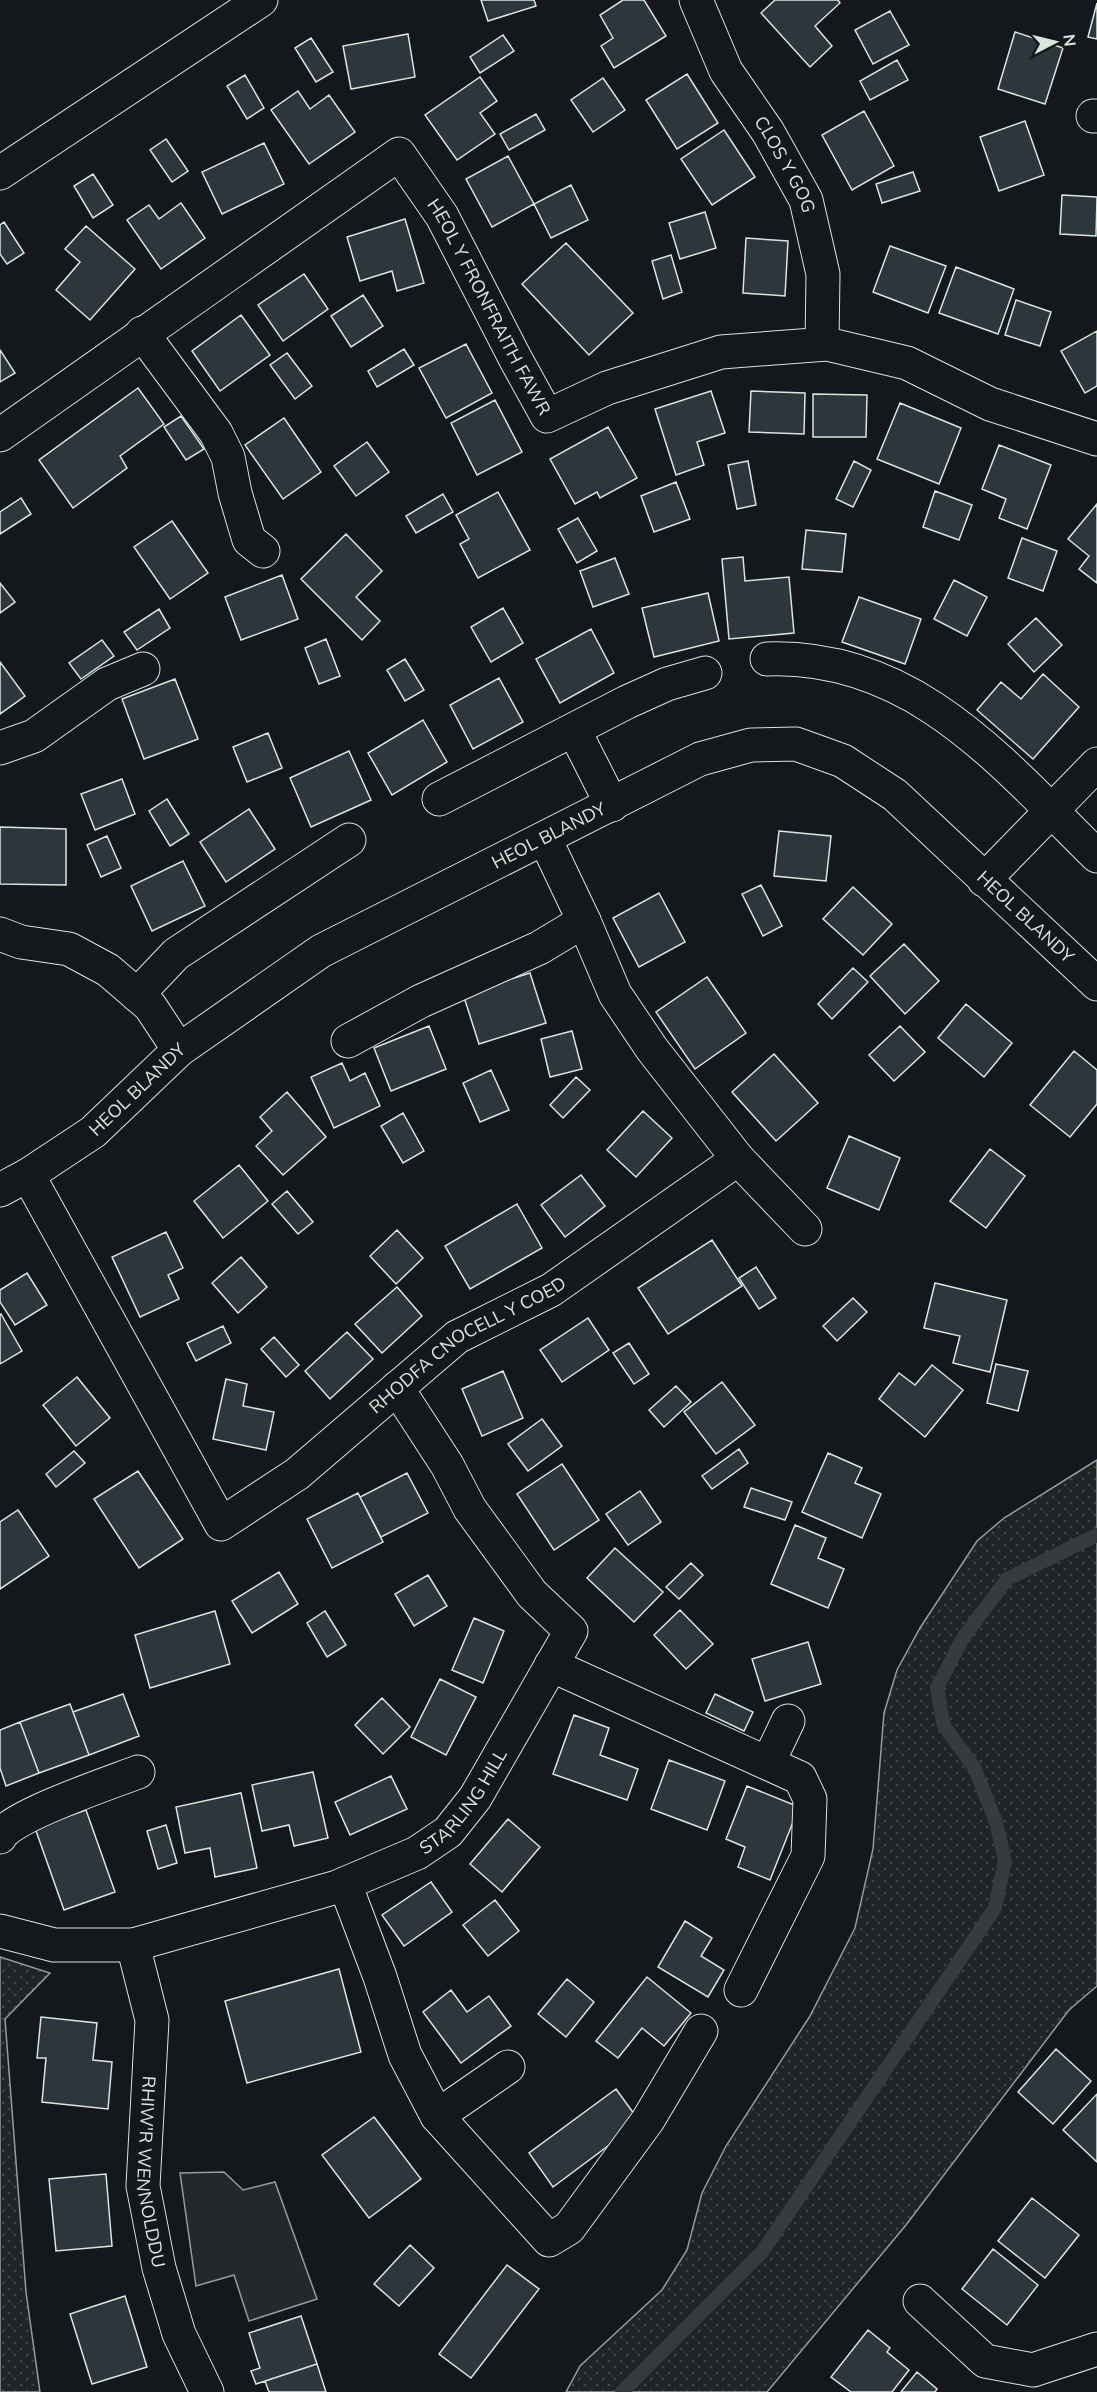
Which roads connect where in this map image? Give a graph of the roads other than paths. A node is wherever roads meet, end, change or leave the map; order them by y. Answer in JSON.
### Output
{"nodes":[{"id":1,"x":261,"y":0,"type":"edge"},
{"id":2,"x":696,"y":0,"type":"edge"},
{"id":3,"x":0,"y":173,"type":"edge"},
{"id":4,"x":142,"y":333,"type":"junction"},
{"id":5,"x":822,"y":344,"type":"junction"},
{"id":6,"x":0,"y":435,"type":"edge"},
{"id":7,"x":1097,"y":439,"type":"edge"},
{"id":8,"x":263,"y":551,"type":"dead end"},
{"id":9,"x":767,"y":659,"type":"dead end"},
{"id":10,"x":143,"y":669,"type":"dead end"},
{"id":11,"x":705,"y":673,"type":"dead end"},
{"id":12,"x":574,"y":730,"type":"junction"},
{"id":13,"x":0,"y":748,"type":"edge"},
{"id":14,"x":1097,"y":764,"type":"edge"},
{"id":15,"x":439,"y":799,"type":"dead end"},
{"id":16,"x":612,"y":805,"type":"junction"},
{"id":17,"x":1051,"y":811,"type":"junction"},
{"id":18,"x":544,"y":839,"type":"junction"},
{"id":19,"x":349,"y":840,"type":"dead end"},
{"id":20,"x":1097,"y":856,"type":"edge"},
{"id":21,"x":984,"y":880,"type":"junction"},
{"id":22,"x":584,"y":921,"type":"junction"},
{"id":23,"x":0,"y":934,"type":"edge"},
{"id":24,"x":1097,"y":984,"type":"edge"},
{"id":25,"x":137,"y":995,"type":"junction"},
{"id":26,"x":348,"y":1041,"type":"dead end"},
{"id":27,"x":179,"y":1050,"type":"junction"},
{"id":28,"x":738,"y":1159,"type":"junction"},
{"id":29,"x":14,"y":1182,"type":"edge"},
{"id":30,"x":805,"y":1229,"type":"dead end"},
{"id":31,"x":397,"y":1388,"type":"junction"},
{"id":32,"x":551,"y":1665,"type":"junction"},
{"id":33,"x":788,"y":1721,"type":"dead end"},
{"id":34,"x":768,"y":1763,"type":"junction"},
{"id":35,"x":138,"y":1772,"type":"dead end"},
{"id":36,"x":0,"y":1837,"type":"edge"},
{"id":37,"x":345,"y":1884,"type":"junction"},
{"id":38,"x":0,"y":1930,"type":"edge"},
{"id":39,"x":133,"y":1945,"type":"junction"},
{"id":40,"x":741,"y":1990,"type":"dead end"},
{"id":41,"x":701,"y":2031,"type":"dead end"},
{"id":42,"x":508,"y":2067,"type":"dead end"},
{"id":43,"x":438,"y":2116,"type":"junction"},
{"id":44,"x":920,"y":2301,"type":"dead end"},
{"id":45,"x":1097,"y":2349,"type":"edge"},
{"id":46,"x":207,"y":2392,"type":"edge"}],
"edges":[{"from":1,"to":3,"type":"street"},
{"from":2,"to":5,"type":"street","name":"CLOS Y GOG"},
{"from":4,"to":5,"type":"street","name":"HEOL Y FRONFRAITH FAWR"},
{"from":4,"to":6,"type":"street","name":"HEOL Y FRONFRAITH FAWR"},
{"from":4,"to":8,"type":"street"},
{"from":5,"to":7,"type":"street","name":"HEOL Y FRONFRAITH FAWR"},
{"from":9,"to":17,"type":"street"},
{"from":10,"to":13,"type":"street"},
{"from":11,"to":12,"type":"street"},
{"from":12,"to":15,"type":"street"},
{"from":12,"to":16,"type":"street"},
{"from":14,"to":17,"type":"street"},
{"from":16,"to":18,"type":"street","name":"HEOL BLANDY"},
{"from":16,"to":21,"type":"street","name":"HEOL BLANDY"},
{"from":17,"to":20,"type":"street"},
{"from":17,"to":21,"type":"street"},
{"from":18,"to":22,"type":"street"},
{"from":18,"to":27,"type":"street","name":"HEOL BLANDY"},
{"from":19,"to":25,"type":"street"},
{"from":21,"to":24,"type":"street","name":"HEOL BLANDY"},
{"from":22,"to":26,"type":"street"},
{"from":22,"to":28,"type":"street"},
{"from":23,"to":25,"type":"street"},
{"from":25,"to":27,"type":"street"},
{"from":27,"to":29,"type":"street","name":"HEOL BLANDY"},
{"from":28,"to":30,"type":"street"},
{"from":28,"to":31,"type":"street","name":"RHODFA CNOCELL Y COED"},
{"from":29,"to":31,"type":"street","name":"RHODFA CNOCELL Y COED"},
{"from":31,"to":32,"type":"street","name":"STARLING HILL"},
{"from":32,"to":34,"type":"street"},
{"from":32,"to":37,"type":"street","name":"STARLING HILL"},
{"from":33,"to":34,"type":"street"},
{"from":34,"to":40,"type":"street"},
{"from":35,"to":36,"type":"street"},
{"from":37,"to":39,"type":"street","name":"STARLING HILL"},
{"from":37,"to":43,"type":"street"},
{"from":38,"to":39,"type":"street","name":"STARLING HILL"},
{"from":39,"to":46,"type":"street","name":"RHIW'R WENNOLDDU"},
{"from":41,"to":43,"type":"street"},
{"from":42,"to":43,"type":"street"},
{"from":44,"to":45,"type":"street"}]}
